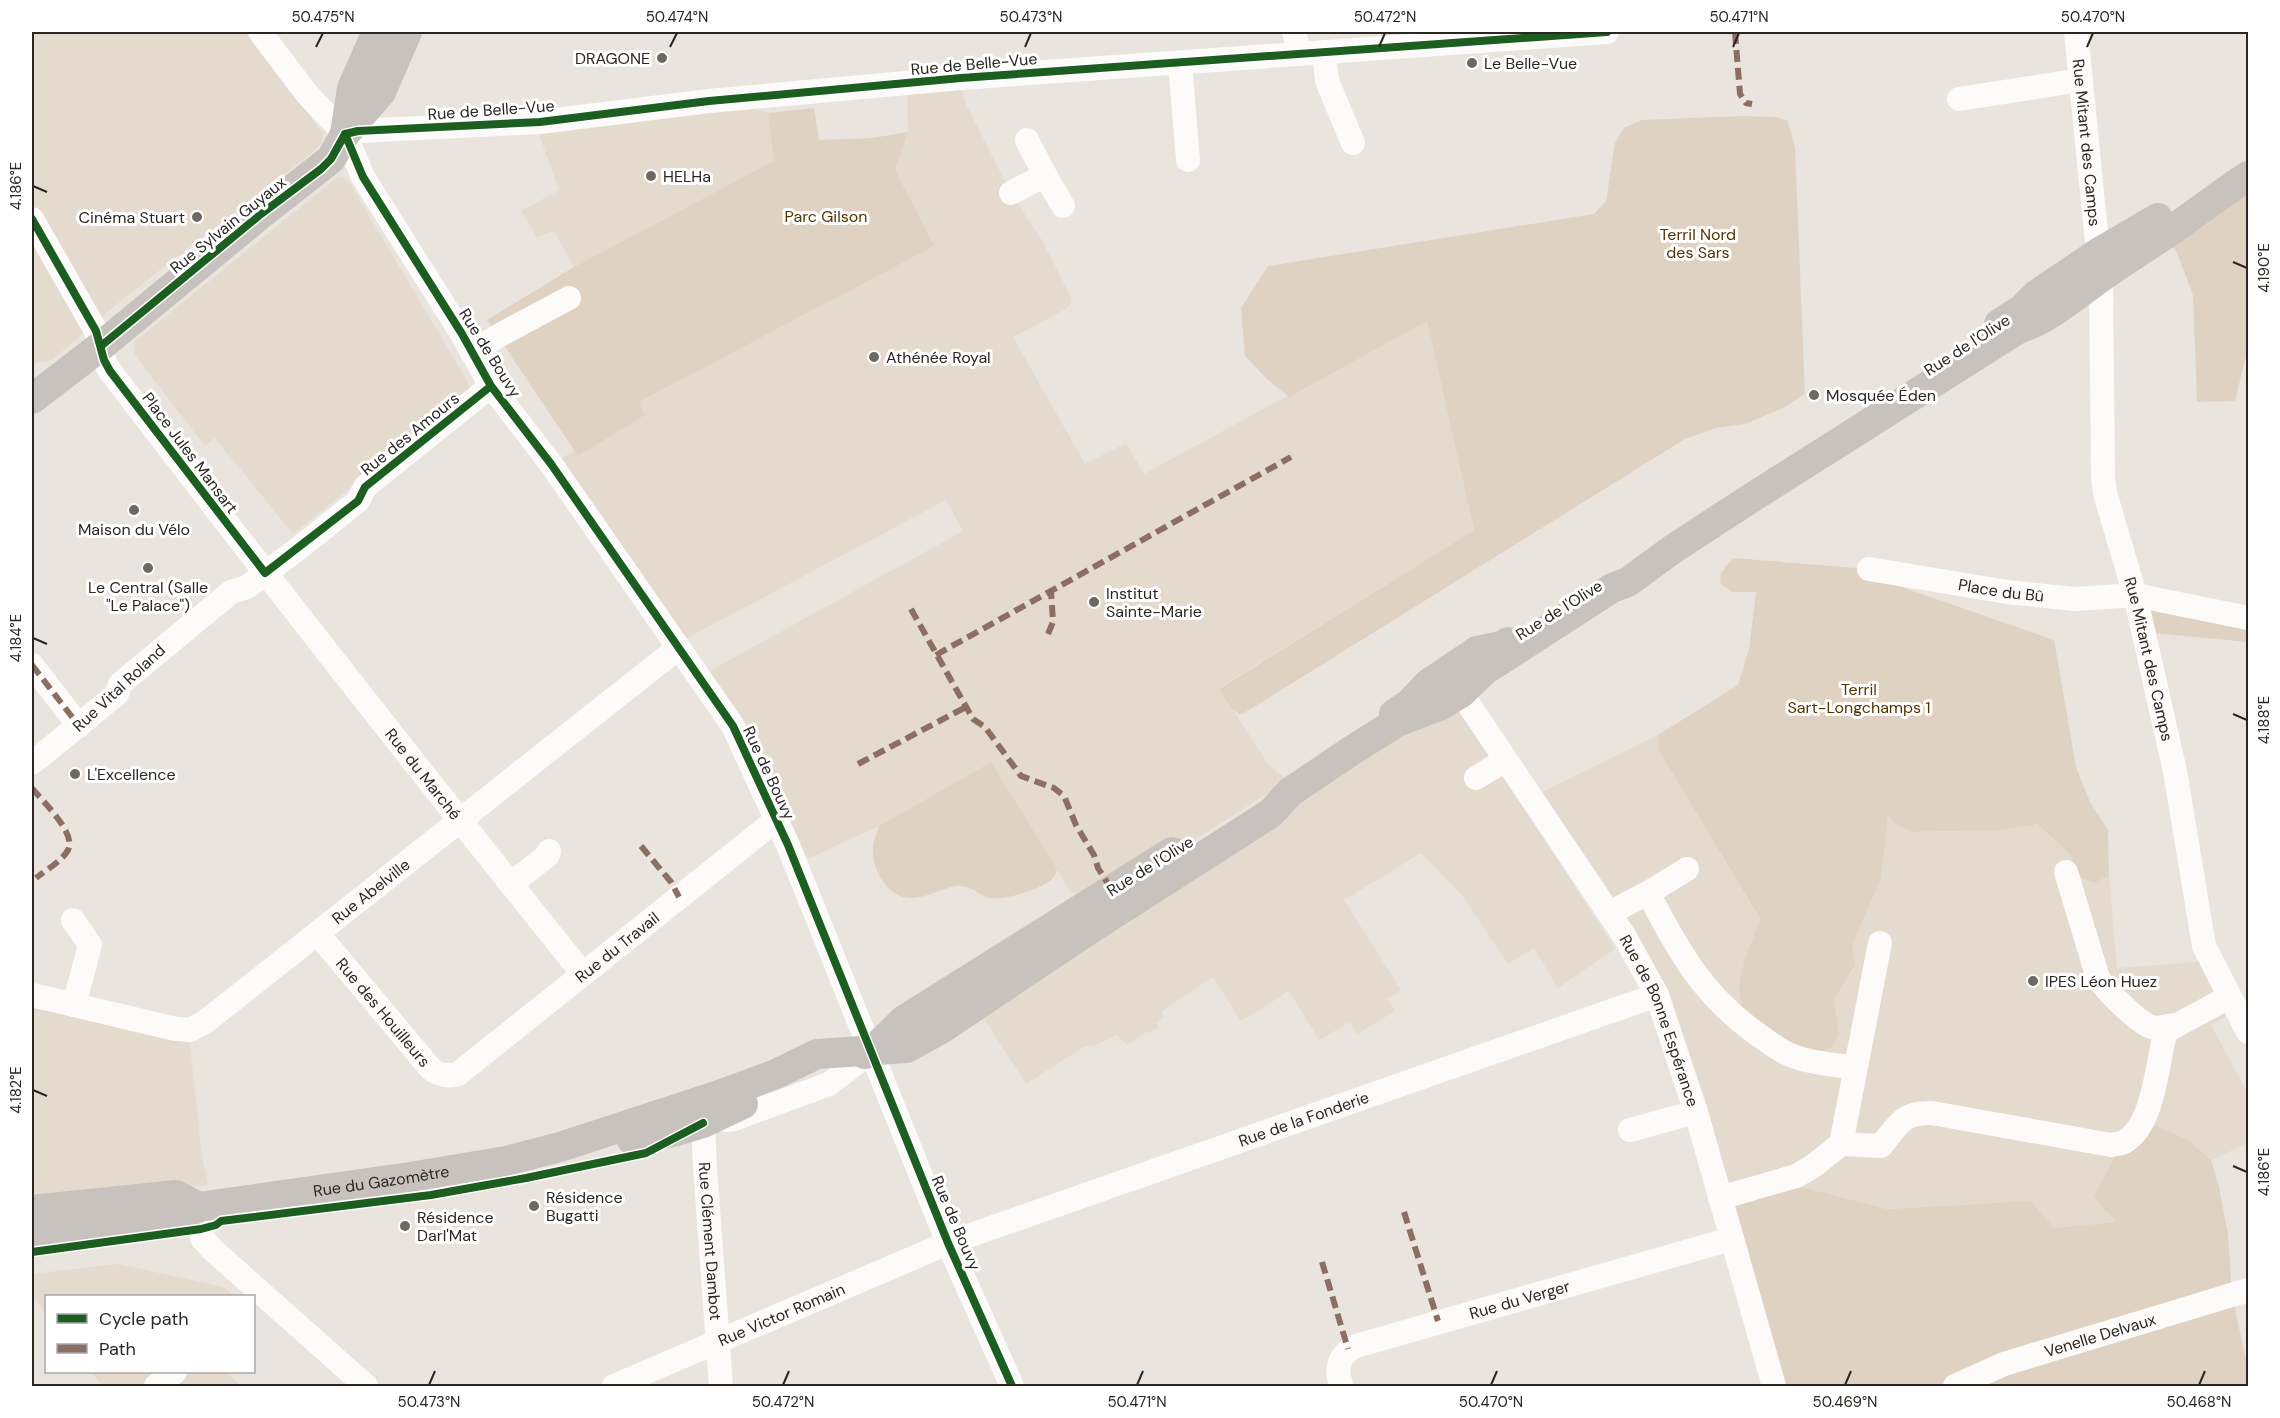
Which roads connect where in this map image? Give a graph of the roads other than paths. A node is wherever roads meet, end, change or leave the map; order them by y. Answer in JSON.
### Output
{"nodes":[{"id":1,"x":260,"y":32,"type":"edge"},
{"id":2,"x":377,"y":32,"type":"edge"},
{"id":3,"x":393,"y":32,"type":"edge"},
{"id":4,"x":407,"y":32,"type":"edge"},
{"id":5,"x":1607,"y":32,"type":"edge"},
{"id":6,"x":2076,"y":32,"type":"edge"},
{"id":7,"x":1297,"y":43,"type":"edge"},
{"id":8,"x":1324,"y":52,"type":"junction"},
{"id":9,"x":1180,"y":63,"type":"junction"},
{"id":10,"x":2081,"y":80,"type":"junction"},
{"id":11,"x":1959,"y":99,"type":"dead end"},
{"id":12,"x":351,"y":133,"type":"junction"},
{"id":13,"x":1027,"y":140,"type":"dead end"},
{"id":14,"x":1353,"y":142,"type":"dead end"},
{"id":15,"x":1188,"y":160,"type":"dead end"},
{"id":16,"x":2248,"y":165,"type":"edge"},
{"id":17,"x":1045,"y":174,"type":"junction"},
{"id":18,"x":2248,"y":176,"type":"edge"},
{"id":19,"x":1011,"y":193,"type":"dead end"},
{"id":20,"x":1063,"y":206,"type":"dead end"},
{"id":21,"x":32,"y":219,"type":"edge"},
{"id":22,"x":2099,"y":265,"type":"junction"},
{"id":23,"x":569,"y":298,"type":"dead end"},
{"id":24,"x":96,"y":332,"type":"junction"},
{"id":25,"x":472,"y":353,"type":"junction"},
{"id":26,"x":32,"y":382,"type":"edge"},
{"id":27,"x":491,"y":386,"type":"junction"},
{"id":28,"x":32,"y":399,"type":"edge"},
{"id":29,"x":1869,"y":569,"type":"dead end"},
{"id":30,"x":265,"y":573,"type":"junction"},
{"id":31,"x":2134,"y":595,"type":"junction"},
{"id":32,"x":2248,"y":618,"type":"edge"},
{"id":33,"x":1499,"y":647,"type":"junction"},
{"id":34,"x":678,"y":648,"type":"junction"},
{"id":35,"x":32,"y":664,"type":"edge"},
{"id":36,"x":1461,"y":693,"type":"junction"},
{"id":37,"x":79,"y":726,"type":"junction"},
{"id":38,"x":1505,"y":760,"type":"junction"},
{"id":39,"x":32,"y":763,"type":"edge"},
{"id":40,"x":1294,"y":777,"type":"junction"},
{"id":41,"x":1476,"y":778,"type":"dead end"},
{"id":42,"x":776,"y":820,"type":"junction"},
{"id":43,"x":460,"y":822,"type":"junction"},
{"id":44,"x":1237,"y":834,"type":"junction"},
{"id":45,"x":549,"y":851,"type":"dead end"},
{"id":46,"x":1686,"y":869,"type":"dead end"},
{"id":47,"x":2066,"y":872,"type":"dead end"},
{"id":48,"x":511,"y":884,"type":"junction"},
{"id":49,"x":1648,"y":893,"type":"junction"},
{"id":50,"x":1609,"y":913,"type":"junction"},
{"id":51,"x":73,"y":920,"type":"dead end"},
{"id":52,"x":318,"y":934,"type":"junction"},
{"id":53,"x":1880,"y":943,"type":"dead end"},
{"id":54,"x":583,"y":974,"type":"junction"},
{"id":55,"x":32,"y":995,"type":"edge"},
{"id":56,"x":1657,"y":996,"type":"junction"},
{"id":57,"x":2229,"y":997,"type":"junction"},
{"id":58,"x":74,"y":1005,"type":"junction"},
{"id":59,"x":2174,"y":1025,"type":"junction"},
{"id":60,"x":2248,"y":1032,"type":"edge"},
{"id":61,"x":871,"y":1052,"type":"junction"},
{"id":62,"x":1855,"y":1068,"type":"junction"},
{"id":63,"x":458,"y":1074,"type":"joint"},
{"id":64,"x":717,"y":1096,"type":"junction"},
{"id":65,"x":1696,"y":1112,"type":"junction"},
{"id":66,"x":703,"y":1123,"type":"junction"},
{"id":67,"x":1630,"y":1130,"type":"dead end"},
{"id":68,"x":1841,"y":1144,"type":"junction"},
{"id":69,"x":560,"y":1146,"type":"junction"},
{"id":70,"x":1720,"y":1198,"type":"junction"},
{"id":71,"x":199,"y":1207,"type":"junction"},
{"id":72,"x":32,"y":1210,"type":"edge"},
{"id":73,"x":32,"y":1238,"type":"edge"},
{"id":74,"x":1731,"y":1239,"type":"junction"},
{"id":75,"x":948,"y":1243,"type":"junction"},
{"id":76,"x":2248,"y":1290,"type":"edge"},
{"id":77,"x":252,"y":1295,"type":"edge"},
{"id":78,"x":260,"y":1304,"type":"edge"},
{"id":79,"x":718,"y":1343,"type":"junction"},
{"id":80,"x":172,"y":1373,"type":"edge"},
{"id":81,"x":156,"y":1386,"type":"edge"},
{"id":82,"x":366,"y":1386,"type":"edge"},
{"id":83,"x":614,"y":1386,"type":"edge"},
{"id":84,"x":721,"y":1386,"type":"edge"},
{"id":85,"x":1012,"y":1386,"type":"edge"},
{"id":86,"x":1341,"y":1386,"type":"edge"},
{"id":87,"x":1774,"y":1386,"type":"edge"},
{"id":88,"x":1955,"y":1386,"type":"edge"}],
"edges":[{"from":1,"to":12,"type":"street"},
{"from":2,"to":12,"type":"main road"},
{"from":3,"to":12,"type":"street"},
{"from":4,"to":12,"type":"main road"},
{"from":5,"to":8,"type":"street","name":"Rue de Belle-Vue"},
{"from":6,"to":10,"type":"street","name":"Rue Mitant des Camps"},
{"from":7,"to":8,"type":"street","name":"Rue de Belle-Vue"},
{"from":7,"to":9,"type":"street","name":"Rue de Belle-Vue"},
{"from":8,"to":14,"type":"street"},
{"from":9,"to":12,"type":"street","name":"Rue de Belle-Vue"},
{"from":9,"to":15,"type":"street"},
{"from":10,"to":11,"type":"street"},
{"from":10,"to":22,"type":"street","name":"Rue Mitant des Camps"},
{"from":12,"to":24,"type":"main road","name":"Rue Sylvain Guyaux"},
{"from":12,"to":25,"type":"street","name":"Rue de Bouvy"},
{"from":13,"to":17,"type":"street"},
{"from":16,"to":22,"type":"main road"},
{"from":17,"to":19,"type":"street"},
{"from":17,"to":20,"type":"street"},
{"from":18,"to":22,"type":"main road","name":"Rue de l'Olive"},
{"from":21,"to":24,"type":"street","name":"Place Jules Mansart"},
{"from":22,"to":31,"type":"street","name":"Rue Mitant des Camps"},
{"from":22,"to":33,"type":"main road","name":"Rue de l'Olive"},
{"from":22,"to":36,"type":"main road","name":"Rue de l'Olive"},
{"from":23,"to":25,"type":"street"},
{"from":24,"to":26,"type":"street","name":"Rue Sylvain Guyaux"},
{"from":24,"to":28,"type":"main road","name":"Rue Sylvain Guyaux"},
{"from":24,"to":30,"type":"street","name":"Place Jules Mansart"},
{"from":25,"to":27,"type":"street","name":"Rue de Bouvy"},
{"from":27,"to":30,"type":"street","name":"Rue des Amours"},
{"from":27,"to":34,"type":"street","name":"Rue de Bouvy"},
{"from":29,"to":31,"type":"street","name":"Place du Bû"},
{"from":30,"to":37,"type":"street","name":"Rue Vital Roland"},
{"from":30,"to":43,"type":"street","name":"Rue du Marché"},
{"from":31,"to":32,"type":"street","name":"Place du Bû"},
{"from":31,"to":57,"type":"street","name":"Rue Mitant des Camps"},
{"from":33,"to":36,"type":"street"},
{"from":33,"to":40,"type":"main road","name":"Rue de l'Olive"},
{"from":34,"to":42,"type":"street","name":"Rue de Bouvy"},
{"from":34,"to":43,"type":"street","name":"Rue Abelville"},
{"from":35,"to":37,"type":"street"},
{"from":36,"to":38,"type":"street","name":"Rue de Bonne Espérance"},
{"from":36,"to":44,"type":"main road","name":"Rue de l'Olive"},
{"from":37,"to":39,"type":"street","name":"Rue Vital Roland"},
{"from":38,"to":41,"type":"street"},
{"from":38,"to":50,"type":"street","name":"Rue de Bonne Espérance"},
{"from":40,"to":44,"type":"street"},
{"from":40,"to":61,"type":"main road","name":"Rue de l'Olive"},
{"from":42,"to":54,"type":"street","name":"Rue du Travail"},
{"from":42,"to":61,"type":"street","name":"Rue de Bouvy"},
{"from":43,"to":48,"type":"street","name":"Rue du Marché"},
{"from":43,"to":52,"type":"street","name":"Rue Abelville"},
{"from":44,"to":61,"type":"main road","name":"Rue de l'Olive"},
{"from":45,"to":48,"type":"street"},
{"from":46,"to":49,"type":"street"},
{"from":47,"to":59,"type":"street"},
{"from":48,"to":54,"type":"street","name":"Rue du Marché"},
{"from":49,"to":50,"type":"street"},
{"from":49,"to":62,"type":"street"},
{"from":50,"to":56,"type":"street","name":"Rue de Bonne Espérance"},
{"from":51,"to":58,"type":"street"},
{"from":52,"to":58,"type":"street","name":"Rue Abelville"},
{"from":52,"to":63,"type":"street","name":"Rue des Houilleurs"},
{"from":53,"to":62,"type":"street"},
{"from":54,"to":63,"type":"street","name":"Rue du Travail"},
{"from":55,"to":58,"type":"street","name":"Rue Abelville"},
{"from":56,"to":65,"type":"street","name":"Rue de Bonne Espérance"},
{"from":56,"to":75,"type":"street","name":"Rue de la Fonderie"},
{"from":57,"to":59,"type":"street"},
{"from":57,"to":60,"type":"street","name":"Rue Mitant des Camps"},
{"from":59,"to":68,"type":"street"},
{"from":61,"to":64,"type":"main road","name":"Rue de l'Olive"},
{"from":61,"to":66,"type":"main road","name":"Rue de l'Olive"},
{"from":61,"to":75,"type":"street","name":"Rue de Bouvy"},
{"from":62,"to":68,"type":"street"},
{"from":64,"to":66,"type":"street"},
{"from":64,"to":69,"type":"main road","name":"Rue du Gazomètre"},
{"from":65,"to":67,"type":"street"},
{"from":65,"to":70,"type":"street","name":"Rue de Bonne Espérance"},
{"from":66,"to":69,"type":"main road","name":"Rue du Gazomètre"},
{"from":66,"to":79,"type":"street","name":"Rue Clément Dambot"},
{"from":68,"to":70,"type":"street"},
{"from":69,"to":71,"type":"main road","name":"Rue du Gazomètre"},
{"from":70,"to":74,"type":"street","name":"Rue de Bonne Espérance"},
{"from":71,"to":72,"type":"main road"},
{"from":71,"to":73,"type":"main road","name":"Rue du Gazomètre"},
{"from":71,"to":77,"type":"street"},
{"from":74,"to":86,"type":"street","name":"Rue du Verger"},
{"from":74,"to":87,"type":"street","name":"Rue de Bonne Espérance"},
{"from":75,"to":79,"type":"street","name":"Rue Victor Romain"},
{"from":75,"to":85,"type":"street","name":"Rue de Bouvy"},
{"from":76,"to":88,"type":"street","name":"Venelle Delvaux"},
{"from":78,"to":82,"type":"street"},
{"from":79,"to":83,"type":"street","name":"Rue Victor Romain"},
{"from":79,"to":84,"type":"street","name":"Rue Clément Dambot"},
{"from":80,"to":81,"type":"street"}]}
